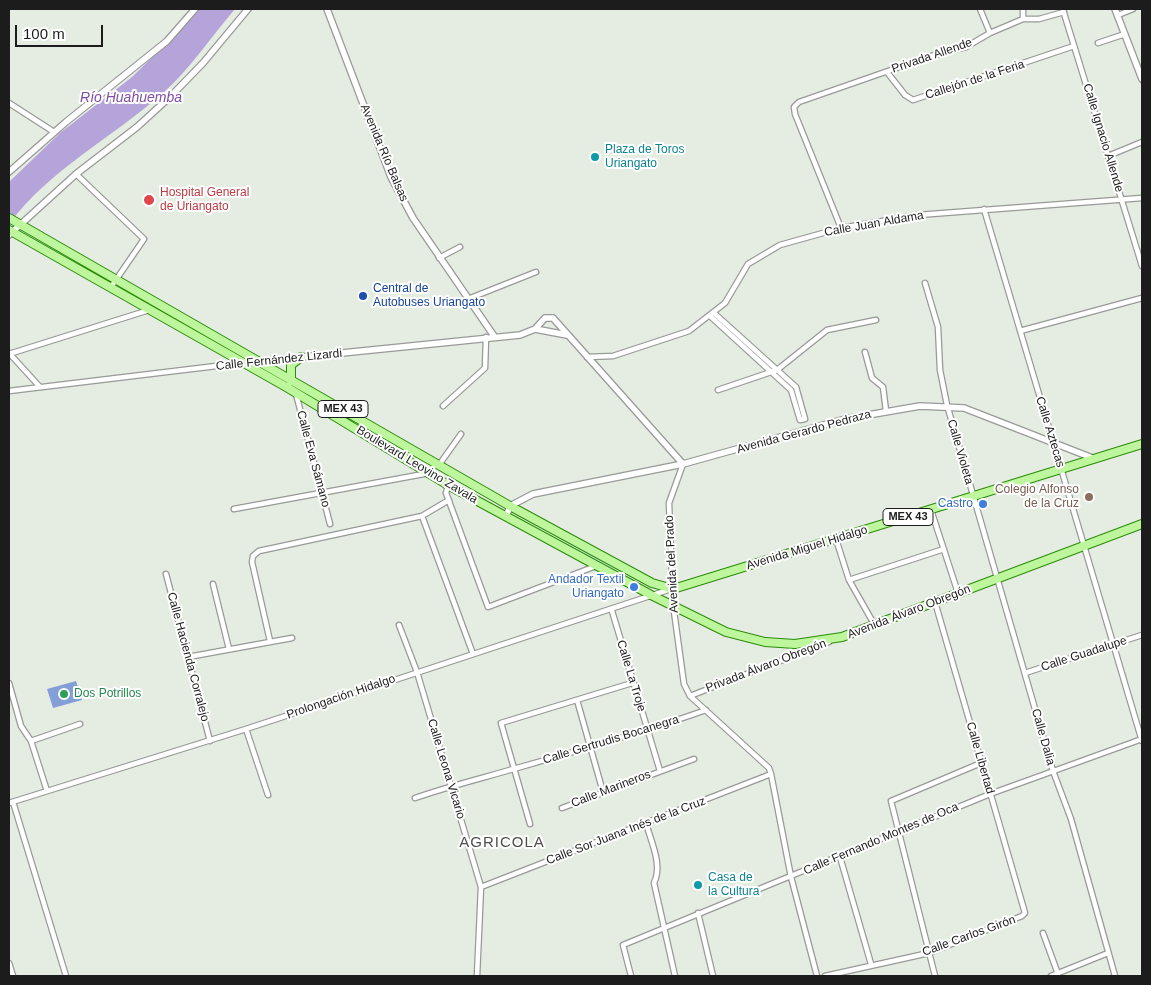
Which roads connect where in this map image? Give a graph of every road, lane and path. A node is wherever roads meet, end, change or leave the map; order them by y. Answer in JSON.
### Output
{"nodes":[{"id":1,"x":195,"y":9,"type":"edge"},
{"id":2,"x":248,"y":9,"type":"edge"},
{"id":3,"x":328,"y":9,"type":"edge"},
{"id":4,"x":980,"y":9,"type":"edge"},
{"id":5,"x":1022,"y":9,"type":"edge"},
{"id":6,"x":1115,"y":9,"type":"edge"},
{"id":7,"x":1133,"y":9,"type":"edge"},
{"id":8,"x":1063,"y":10,"type":"edge"},
{"id":9,"x":1118,"y":15,"type":"junction"},
{"id":10,"x":1023,"y":20,"type":"junction"},
{"id":11,"x":990,"y":33,"type":"junction"},
{"id":12,"x":1125,"y":34,"type":"junction"},
{"id":13,"x":1098,"y":43,"type":"dead end"},
{"id":14,"x":1074,"y":46,"type":"junction"},
{"id":15,"x":887,"y":72,"type":"junction"},
{"id":16,"x":1142,"y":79,"type":"edge"},
{"id":17,"x":9,"y":103,"type":"edge"},
{"id":18,"x":54,"y":132,"type":"junction"},
{"id":19,"x":1142,"y":142,"type":"edge"},
{"id":20,"x":1108,"y":156,"type":"junction"},
{"id":21,"x":9,"y":172,"type":"edge"},
{"id":22,"x":76,"y":174,"type":"junction"},
{"id":23,"x":1142,"y":198,"type":"edge"},
{"id":24,"x":1122,"y":199,"type":"junction"},
{"id":25,"x":984,"y":209,"type":"junction"},
{"id":26,"x":9,"y":218,"type":"edge"},
{"id":27,"x":18,"y":224,"type":"junction"},
{"id":28,"x":841,"y":228,"type":"junction"},
{"id":29,"x":10,"y":232,"type":"edge"},
{"id":30,"x":460,"y":247,"type":"dead end"},
{"id":31,"x":439,"y":258,"type":"junction"},
{"id":32,"x":1142,"y":266,"type":"edge"},
{"id":33,"x":536,"y":272,"type":"dead end"},
{"id":34,"x":115,"y":280,"type":"junction"},
{"id":35,"x":925,"y":283,"type":"dead end"},
{"id":36,"x":111,"y":287,"type":"junction"},
{"id":37,"x":1142,"y":298,"type":"edge"},
{"id":38,"x":468,"y":299,"type":"junction"},
{"id":39,"x":149,"y":310,"type":"junction"},
{"id":40,"x":712,"y":314,"type":"junction"},
{"id":41,"x":876,"y":320,"type":"dead end"},
{"id":42,"x":535,"y":329,"type":"junction"},
{"id":43,"x":1020,"y":331,"type":"junction"},
{"id":44,"x":566,"y":335,"type":"junction"},
{"id":45,"x":494,"y":336,"type":"junction"},
{"id":46,"x":486,"y":337,"type":"junction"},
{"id":47,"x":865,"y":352,"type":"dead end"},
{"id":48,"x":9,"y":353,"type":"edge"},
{"id":49,"x":587,"y":357,"type":"junction"},
{"id":50,"x":301,"y":358,"type":"junction"},
{"id":51,"x":261,"y":362,"type":"junction"},
{"id":52,"x":242,"y":363,"type":"junction"},
{"id":53,"x":777,"y":370,"type":"junction"},
{"id":54,"x":771,"y":371,"type":"junction"},
{"id":55,"x":292,"y":380,"type":"junction"},
{"id":56,"x":40,"y":387,"type":"junction"},
{"id":57,"x":288,"y":388,"type":"junction"},
{"id":58,"x":718,"y":390,"type":"dead end"},
{"id":59,"x":9,"y":391,"type":"edge"},
{"id":60,"x":296,"y":393,"type":"junction"},
{"id":61,"x":947,"y":405,"type":"junction"},
{"id":62,"x":443,"y":406,"type":"dead end"},
{"id":63,"x":886,"y":410,"type":"junction"},
{"id":64,"x":460,"y":434,"type":"dead end"},
{"id":65,"x":1052,"y":440,"type":"junction"},
{"id":66,"x":1142,"y":444,"type":"edge"},
{"id":67,"x":1095,"y":459,"type":"junction"},
{"id":68,"x":684,"y":464,"type":"junction"},
{"id":69,"x":439,"y":465,"type":"junction"},
{"id":70,"x":1061,"y":470,"type":"junction"},
{"id":71,"x":430,"y":473,"type":"junction"},
{"id":72,"x":448,"y":485,"type":"junction"},
{"id":73,"x":322,"y":494,"type":"junction"},
{"id":74,"x":973,"y":498,"type":"junction"},
{"id":75,"x":449,"y":500,"type":"junction"},
{"id":76,"x":510,"y":506,"type":"junction"},
{"id":77,"x":234,"y":509,"type":"dead end"},
{"id":78,"x":931,"y":510,"type":"junction"},
{"id":79,"x":422,"y":516,"type":"junction"},
{"id":80,"x":506,"y":517,"type":"junction"},
{"id":81,"x":330,"y":524,"type":"dead end"},
{"id":82,"x":1142,"y":524,"type":"edge"},
{"id":83,"x":836,"y":539,"type":"junction"},
{"id":84,"x":1085,"y":546,"type":"junction"},
{"id":85,"x":944,"y":549,"type":"junction"},
{"id":86,"x":590,"y":550,"type":"junction"},
{"id":87,"x":585,"y":560,"type":"junction"},
{"id":88,"x":596,"y":566,"type":"junction"},
{"id":89,"x":166,"y":574,"type":"dead end"},
{"id":90,"x":997,"y":578,"type":"junction"},
{"id":91,"x":849,"y":580,"type":"junction"},
{"id":92,"x":213,"y":584,"type":"dead end"},
{"id":93,"x":673,"y":589,"type":"junction"},
{"id":94,"x":958,"y":593,"type":"junction"},
{"id":95,"x":651,"y":595,"type":"junction"},
{"id":96,"x":935,"y":602,"type":"junction"},
{"id":97,"x":672,"y":604,"type":"junction"},
{"id":98,"x":612,"y":611,"type":"junction"},
{"id":99,"x":874,"y":624,"type":"junction"},
{"id":100,"x":399,"y":625,"type":"dead end"},
{"id":101,"x":1142,"y":635,"type":"edge"},
{"id":102,"x":842,"y":637,"type":"junction"},
{"id":103,"x":292,"y":638,"type":"dead end"},
{"id":104,"x":270,"y":641,"type":"junction"},
{"id":105,"x":1114,"y":644,"type":"junction"},
{"id":106,"x":229,"y":649,"type":"junction"},
{"id":107,"x":473,"y":654,"type":"junction"},
{"id":108,"x":188,"y":657,"type":"junction"},
{"id":109,"x":416,"y":672,"type":"junction"},
{"id":110,"x":1025,"y":673,"type":"junction"},
{"id":111,"x":9,"y":683,"type":"edge"},
{"id":112,"x":632,"y":683,"type":"junction"},
{"id":113,"x":690,"y":696,"type":"junction"},
{"id":114,"x":577,"y":700,"type":"junction"},
{"id":115,"x":706,"y":710,"type":"junction"},
{"id":116,"x":80,"y":724,"type":"dead end"},
{"id":117,"x":246,"y":729,"type":"junction"},
{"id":118,"x":648,"y":730,"type":"junction"},
{"id":119,"x":1142,"y":740,"type":"edge"},
{"id":120,"x":210,"y":741,"type":"junction"},
{"id":121,"x":31,"y":742,"type":"junction"},
{"id":122,"x":590,"y":746,"type":"junction"},
{"id":123,"x":694,"y":759,"type":"dead end"},
{"id":124,"x":981,"y":763,"type":"junction"},
{"id":125,"x":515,"y":769,"type":"junction"},
{"id":126,"x":660,"y":770,"type":"junction"},
{"id":127,"x":1053,"y":771,"type":"junction"},
{"id":128,"x":772,"y":774,"type":"junction"},
{"id":129,"x":451,"y":785,"type":"junction"},
{"id":130,"x":47,"y":791,"type":"junction"},
{"id":131,"x":603,"y":792,"type":"junction"},
{"id":132,"x":268,"y":794,"type":"dead end"},
{"id":133,"x":990,"y":794,"type":"junction"},
{"id":134,"x":415,"y":798,"type":"dead end"},
{"id":135,"x":11,"y":802,"type":"edge"},
{"id":136,"x":562,"y":808,"type":"dead end"},
{"id":137,"x":646,"y":823,"type":"junction"},
{"id":138,"x":530,"y":824,"type":"dead end"},
{"id":139,"x":898,"y":832,"type":"junction"},
{"id":140,"x":840,"y":857,"type":"junction"},
{"id":141,"x":791,"y":876,"type":"junction"},
{"id":142,"x":481,"y":887,"type":"junction"},
{"id":143,"x":698,"y":913,"type":"junction"},
{"id":144,"x":1025,"y":913,"type":"joint"},
{"id":145,"x":663,"y":928,"type":"junction"},
{"id":146,"x":1044,"y":934,"type":"dead end"},
{"id":147,"x":929,"y":953,"type":"junction"},
{"id":148,"x":1108,"y":953,"type":"junction"},
{"id":149,"x":9,"y":963,"type":"edge"},
{"id":150,"x":871,"y":964,"type":"junction"},
{"id":151,"x":1058,"y":974,"type":"junction"},
{"id":152,"x":13,"y":976,"type":"edge"},
{"id":153,"x":66,"y":976,"type":"edge"},
{"id":154,"x":477,"y":976,"type":"edge"},
{"id":155,"x":631,"y":976,"type":"edge"},
{"id":156,"x":675,"y":976,"type":"edge"},
{"id":157,"x":714,"y":976,"type":"edge"},
{"id":158,"x":817,"y":976,"type":"edge"},
{"id":159,"x":825,"y":976,"type":"edge"},
{"id":160,"x":935,"y":976,"type":"edge"},
{"id":161,"x":1051,"y":976,"type":"edge"},
{"id":162,"x":1115,"y":976,"type":"edge"}],
"edges":[{"from":1,"to":18,"type":"street"},
{"from":2,"to":22,"type":"street"},
{"from":3,"to":31,"type":"street","name":"Avenida Río Balsas"},
{"from":4,"to":11,"type":"street"},
{"from":5,"to":10,"type":"street"},
{"from":6,"to":9,"type":"street"},
{"from":7,"to":9,"type":"street"},
{"from":8,"to":10,"type":"street","name":"Privada Allende"},
{"from":8,"to":14,"type":"street","name":"Calle Ignacio Allende"},
{"from":9,"to":12,"type":"street"},
{"from":10,"to":11,"type":"street","name":"Privada Allende"},
{"from":11,"to":15,"type":"street","name":"Privada Allende"},
{"from":12,"to":13,"type":"street"},
{"from":12,"to":16,"type":"street"},
{"from":14,"to":15,"type":"street","name":"Callejón de la Feria"},
{"from":14,"to":20,"type":"street","name":"Calle Ignacio Allende"},
{"from":15,"to":28,"type":"street","name":"Privada Allende"},
{"from":17,"to":18,"type":"street"},
{"from":18,"to":21,"type":"street"},
{"from":19,"to":20,"type":"street"},
{"from":20,"to":24,"type":"street","name":"Calle Ignacio Allende"},
{"from":22,"to":27,"type":"street"},
{"from":22,"to":34,"type":"street"},
{"from":23,"to":24,"type":"street","name":"Calle Juan Aldama"},
{"from":24,"to":25,"type":"street","name":"Calle Juan Aldama"},
{"from":24,"to":32,"type":"street","name":"Calle Ignacio Allende"},
{"from":25,"to":28,"type":"street","name":"Calle Juan Aldama"},
{"from":25,"to":43,"type":"street","name":"Calle Aztecas"},
{"from":26,"to":27,"type":"main road","name":"Boulevard Leovino Zavala","number":"MEX 43"},
{"from":27,"to":29,"type":"street"},
{"from":27,"to":34,"type":"main road","name":"Boulevard Leovino Zavala","number":"MEX 43"},
{"from":28,"to":40,"type":"street","name":"Calle Juan Aldama"},
{"from":29,"to":36,"type":"main road","name":"Boulevard Leovino Zavala","number":"MEX 43"},
{"from":30,"to":31,"type":"street"},
{"from":31,"to":38,"type":"street","name":"Avenida Río Balsas"},
{"from":33,"to":38,"type":"street"},
{"from":34,"to":36,"type":"street"},
{"from":34,"to":51,"type":"main road","name":"Boulevard Leovino Zavala","number":"MEX 43"},
{"from":35,"to":61,"type":"street","name":"Calle Violeta"},
{"from":36,"to":39,"type":"main road","name":"Boulevard Leovino Zavala","number":"MEX 43"},
{"from":37,"to":43,"type":"street"},
{"from":38,"to":45,"type":"street","name":"Avenida Río Balsas"},
{"from":39,"to":48,"type":"street"},
{"from":39,"to":52,"type":"main road","name":"Boulevard Leovino Zavala","number":"MEX 43"},
{"from":40,"to":49,"type":"street","name":"Calle Juan Aldama"},
{"from":40,"to":53,"type":"street"},
{"from":40,"to":54,"type":"street"},
{"from":41,"to":53,"type":"street"},
{"from":42,"to":44,"type":"street"},
{"from":42,"to":44,"type":"street"},
{"from":42,"to":45,"type":"street","name":"Calle Fernández Lizardi"},
{"from":43,"to":65,"type":"street","name":"Calle Aztecas"},
{"from":44,"to":49,"type":"street"},
{"from":45,"to":46,"type":"street","name":"Calle Fernández Lizardi"},
{"from":46,"to":50,"type":"street","name":"Calle Fernández Lizardi"},
{"from":46,"to":62,"type":"street"},
{"from":47,"to":63,"type":"street"},
{"from":48,"to":56,"type":"street"},
{"from":49,"to":68,"type":"street"},
{"from":50,"to":51,"type":"street","name":"Calle Fernández Lizardi"},
{"from":50,"to":55,"type":"main road"},
{"from":51,"to":52,"type":"street","name":"Calle Fernández Lizardi"},
{"from":51,"to":55,"type":"main road","name":"Boulevard Leovino Zavala","number":"MEX 43"},
{"from":52,"to":56,"type":"street","name":"Calle Fernández Lizardi"},
{"from":52,"to":57,"type":"main road","name":"Boulevard Leovino Zavala","number":"MEX 43"},
{"from":53,"to":54,"type":"street"},
{"from":53,"to":54,"type":"street"},
{"from":54,"to":58,"type":"street"},
{"from":55,"to":57,"type":"main road"},
{"from":55,"to":69,"type":"main road","name":"Boulevard Leovino Zavala","number":"MEX 43"},
{"from":56,"to":59,"type":"street","name":"Calle Fernández Lizardi"},
{"from":57,"to":60,"type":"main road","name":"Boulevard Leovino Zavala","number":"MEX 43"},
{"from":60,"to":71,"type":"main road","name":"Boulevard Leovino Zavala","number":"MEX 43"},
{"from":60,"to":73,"type":"street","name":"Calle Eva Sámano"},
{"from":61,"to":63,"type":"street","name":"Avenida Gerardo Pedraza"},
{"from":61,"to":65,"type":"street","name":"Avenida Gerardo Pedraza"},
{"from":61,"to":74,"type":"street","name":"Calle Violeta"},
{"from":63,"to":68,"type":"street","name":"Avenida Gerardo Pedraza"},
{"from":64,"to":69,"type":"street"},
{"from":65,"to":67,"type":"street","name":"Avenida Gerardo Pedraza"},
{"from":65,"to":70,"type":"street","name":"Calle Aztecas"},
{"from":66,"to":67,"type":"main road","name":"Avenida Miguel Hidalgo","number":"MEX 43"},
{"from":67,"to":70,"type":"main road","name":"Avenida Miguel Hidalgo","number":"MEX 43"},
{"from":68,"to":76,"type":"street","name":"Avenida Gerardo Pedraza"},
{"from":68,"to":93,"type":"street","name":"Avenida del Prado"},
{"from":69,"to":76,"type":"main road","name":"Boulevard Leovino Zavala","number":"MEX 43"},
{"from":70,"to":74,"type":"main road","name":"Avenida Miguel Hidalgo","number":"MEX 43"},
{"from":70,"to":84,"type":"street","name":"Calle Aztecas"},
{"from":71,"to":72,"type":"main road","name":"Boulevard Leovino Zavala","number":"MEX 43"},
{"from":71,"to":73,"type":"street"},
{"from":72,"to":75,"type":"street"},
{"from":72,"to":80,"type":"main road","name":"Boulevard Leovino Zavala","number":"MEX 43"},
{"from":73,"to":77,"type":"street"},
{"from":73,"to":81,"type":"street","name":"Calle Eva Sámano"},
{"from":74,"to":78,"type":"main road","name":"Avenida Miguel Hidalgo","number":"MEX 43"},
{"from":74,"to":90,"type":"street","name":"Calle Dalia"},
{"from":75,"to":79,"type":"street"},
{"from":75,"to":88,"type":"street"},
{"from":76,"to":80,"type":"street"},
{"from":76,"to":86,"type":"main road","name":"Boulevard Leovino Zavala","number":"MEX 43"},
{"from":78,"to":83,"type":"main road","name":"Avenida Miguel Hidalgo","number":"MEX 43"},
{"from":78,"to":85,"type":"street"},
{"from":79,"to":104,"type":"street"},
{"from":79,"to":107,"type":"street"},
{"from":80,"to":87,"type":"main road","name":"Boulevard Leovino Zavala","number":"MEX 43"},
{"from":82,"to":84,"type":"main road","name":"Avenida Álvaro Obregón","number":"MEX 43"},
{"from":83,"to":91,"type":"street"},
{"from":83,"to":93,"type":"main road","name":"Avenida Miguel Hidalgo","number":"MEX 43"},
{"from":84,"to":90,"type":"main road","name":"Avenida Álvaro Obregón","number":"MEX 43"},
{"from":84,"to":105,"type":"street","name":"Calle Aztecas"},
{"from":85,"to":91,"type":"street"},
{"from":85,"to":94,"type":"street"},
{"from":86,"to":87,"type":"main road"},
{"from":86,"to":93,"type":"main road","name":"Boulevard Leovino Zavala","number":"MEX 43"},
{"from":87,"to":88,"type":"main road","name":"Boulevard Leovino Zavala","number":"MEX 43"},
{"from":88,"to":95,"type":"main road","name":"Boulevard Leovino Zavala","number":"MEX 43"},
{"from":89,"to":108,"type":"street","name":"Calle Hacienda Corralejo"},
{"from":90,"to":94,"type":"main road","name":"Avenida Álvaro Obregón","number":"MEX 43"},
{"from":90,"to":110,"type":"street","name":"Calle Dalia"},
{"from":91,"to":99,"type":"street"},
{"from":92,"to":106,"type":"street"},
{"from":93,"to":95,"type":"street","name":"Prolongación Hidalgo"},
{"from":93,"to":97,"type":"street","name":"Avenida del Prado"},
{"from":94,"to":96,"type":"main road","name":"Avenida Álvaro Obregón","number":"MEX 43"},
{"from":95,"to":97,"type":"main road","name":"Boulevard Leovino Zavala","number":"MEX 43"},
{"from":95,"to":98,"type":"street","name":"Prolongación Hidalgo"},
{"from":96,"to":99,"type":"main road","name":"Avenida Álvaro Obregón","number":"MEX 43"},
{"from":96,"to":124,"type":"street","name":"Calle Libertad"},
{"from":97,"to":102,"type":"main road","name":"Avenida Álvaro Obregón","number":"MEX 43"},
{"from":97,"to":113,"type":"street","name":"Avenida del Prado"},
{"from":98,"to":107,"type":"street","name":"Prolongación Hidalgo"},
{"from":98,"to":112,"type":"street","name":"Calle La Troje"},
{"from":99,"to":102,"type":"main road","name":"Avenida Álvaro Obregón","number":"MEX 43"},
{"from":100,"to":109,"type":"street","name":"Calle Leona Vicario"},
{"from":101,"to":105,"type":"street","name":"Calle Guadalupe"},
{"from":102,"to":113,"type":"street","name":"Privada Álvaro Obregón"},
{"from":103,"to":104,"type":"street"},
{"from":104,"to":106,"type":"street"},
{"from":105,"to":110,"type":"street","name":"Calle Guadalupe"},
{"from":105,"to":119,"type":"street","name":"Calle Aztecas"},
{"from":106,"to":108,"type":"street"},
{"from":107,"to":109,"type":"street","name":"Prolongación Hidalgo"},
{"from":108,"to":120,"type":"street","name":"Calle Hacienda Corralejo"},
{"from":109,"to":117,"type":"street","name":"Prolongación Hidalgo"},
{"from":109,"to":129,"type":"street","name":"Calle Leona Vicario"},
{"from":110,"to":127,"type":"street","name":"Calle Dalia"},
{"from":111,"to":121,"type":"street"},
{"from":112,"to":114,"type":"street"},
{"from":112,"to":118,"type":"street","name":"Calle La Troje"},
{"from":113,"to":115,"type":"street"},
{"from":114,"to":122,"type":"street"},
{"from":114,"to":125,"type":"street"},
{"from":115,"to":118,"type":"street","name":"Calle Gertrudis Bocanegra"},
{"from":115,"to":128,"type":"street"},
{"from":116,"to":121,"type":"street"},
{"from":117,"to":120,"type":"street","name":"Prolongación Hidalgo"},
{"from":117,"to":132,"type":"street"},
{"from":118,"to":122,"type":"street","name":"Calle Gertrudis Bocanegra"},
{"from":118,"to":126,"type":"street","name":"Calle La Troje"},
{"from":119,"to":127,"type":"street","name":"Calle Fernando Montes de Oca"},
{"from":120,"to":130,"type":"street","name":"Prolongación Hidalgo"},
{"from":121,"to":130,"type":"street"},
{"from":122,"to":125,"type":"street","name":"Calle Gertrudis Bocanegra"},
{"from":122,"to":131,"type":"street"},
{"from":123,"to":126,"type":"street","name":"Calle Marineros"},
{"from":124,"to":133,"type":"street","name":"Calle Libertad"},
{"from":124,"to":139,"type":"street"},
{"from":125,"to":129,"type":"street","name":"Calle Gertrudis Bocanegra"},
{"from":125,"to":138,"type":"street"},
{"from":126,"to":131,"type":"street","name":"Calle Marineros"},
{"from":127,"to":133,"type":"street","name":"Calle Fernando Montes de Oca"},
{"from":127,"to":148,"type":"street","name":"Calle Dalia"},
{"from":128,"to":137,"type":"street","name":"Calle Sor Juana Inés de la Cruz"},
{"from":128,"to":141,"type":"street"},
{"from":129,"to":134,"type":"street","name":"Calle Gertrudis Bocanegra"},
{"from":129,"to":142,"type":"street","name":"Calle Leona Vicario"},
{"from":130,"to":135,"type":"street","name":"Prolongación Hidalgo"},
{"from":131,"to":136,"type":"street","name":"Calle Marineros"},
{"from":133,"to":139,"type":"street","name":"Calle Fernando Montes de Oca"},
{"from":133,"to":144,"type":"street","name":"Calle Libertad"},
{"from":135,"to":153,"type":"street"},
{"from":137,"to":142,"type":"street","name":"Calle Sor Juana Inés de la Cruz"},
{"from":137,"to":145,"type":"street"},
{"from":139,"to":140,"type":"street","name":"Calle Fernando Montes de Oca"},
{"from":139,"to":147,"type":"street"},
{"from":140,"to":141,"type":"street","name":"Calle Fernando Montes de Oca"},
{"from":140,"to":150,"type":"street"},
{"from":141,"to":143,"type":"street","name":"Calle Fernando Montes de Oca"},
{"from":141,"to":158,"type":"street"},
{"from":142,"to":154,"type":"street","name":"Calle Leona Vicario"},
{"from":143,"to":145,"type":"street","name":"Calle Fernando Montes de Oca"},
{"from":143,"to":157,"type":"street"},
{"from":144,"to":147,"type":"street","name":"Calle Carlos Girón"},
{"from":145,"to":155,"type":"street","name":"Calle Fernando Montes de Oca"},
{"from":145,"to":156,"type":"street"},
{"from":146,"to":151,"type":"street"},
{"from":147,"to":150,"type":"street","name":"Calle Carlos Girón"},
{"from":147,"to":160,"type":"street"},
{"from":148,"to":151,"type":"street"},
{"from":148,"to":162,"type":"street","name":"Calle Dalia"},
{"from":149,"to":152,"type":"street"},
{"from":150,"to":159,"type":"street","name":"Calle Carlos Girón"},
{"from":151,"to":161,"type":"street"}]}
